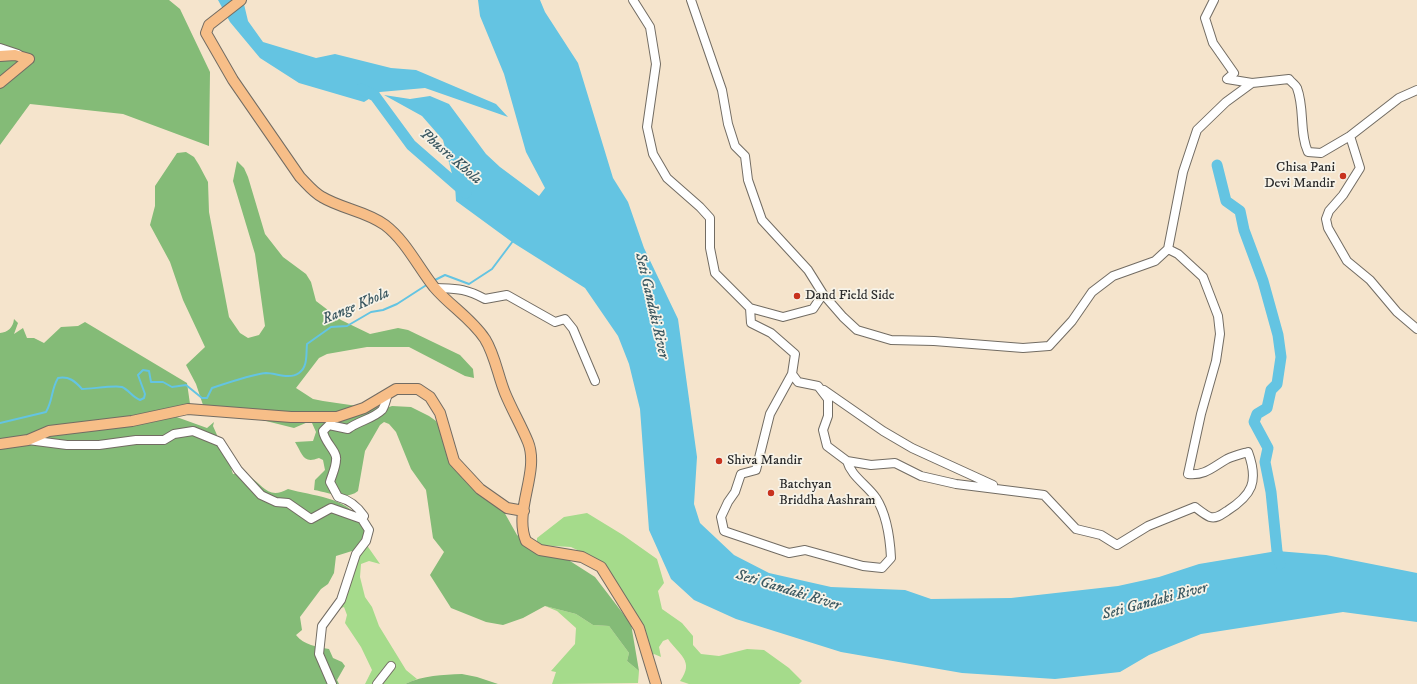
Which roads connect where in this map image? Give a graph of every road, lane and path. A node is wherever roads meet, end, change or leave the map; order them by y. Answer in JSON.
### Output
{"nodes":[{"id":1,"x":241,"y":0,"type":"edge"},
{"id":2,"x":633,"y":0,"type":"edge"},
{"id":3,"x":691,"y":0,"type":"edge"},
{"id":4,"x":1214,"y":0,"type":"edge"},
{"id":5,"x":0,"y":48,"type":"edge"},
{"id":6,"x":0,"y":56,"type":"edge"},
{"id":7,"x":22,"y":56,"type":"junction"},
{"id":8,"x":0,"y":83,"type":"edge"},
{"id":9,"x":1252,"y":83,"type":"junction"},
{"id":10,"x":1417,"y":90,"type":"edge"},
{"id":11,"x":1350,"y":136,"type":"junction"},
{"id":12,"x":1168,"y":249,"type":"junction"},
{"id":13,"x":435,"y":288,"type":"junction"},
{"id":14,"x":822,"y":294,"type":"junction"},
{"id":15,"x":750,"y":308,"type":"junction"},
{"id":16,"x":1417,"y":329,"type":"edge"},
{"id":17,"x":792,"y":374,"type":"junction"},
{"id":18,"x":594,"y":381,"type":"dead end"},
{"id":19,"x":818,"y":386,"type":"junction"},
{"id":20,"x":388,"y":394,"type":"junction"},
{"id":21,"x":28,"y":440,"type":"junction"},
{"id":22,"x":0,"y":444,"type":"edge"},
{"id":23,"x":847,"y":461,"type":"junction"},
{"id":24,"x":999,"y":488,"type":"junction"},
{"id":25,"x":524,"y":511,"type":"junction"},
{"id":26,"x":362,"y":519,"type":"junction"},
{"id":27,"x":391,"y":666,"type":"dead end"},
{"id":28,"x":332,"y":684,"type":"edge"},
{"id":29,"x":377,"y":684,"type":"edge"},
{"id":30,"x":656,"y":684,"type":"edge"}],
"edges":[{"from":1,"to":13,"type":"main road"},
{"from":2,"to":15,"type":"street"},
{"from":3,"to":14,"type":"street"},
{"from":4,"to":9,"type":"street"},
{"from":5,"to":7,"type":"street"},
{"from":6,"to":7,"type":"main road"},
{"from":7,"to":8,"type":"main road"},
{"from":9,"to":11,"type":"street"},
{"from":9,"to":12,"type":"street"},
{"from":10,"to":11,"type":"street"},
{"from":11,"to":16,"type":"street"},
{"from":12,"to":14,"type":"street"},
{"from":12,"to":24,"type":"street"},
{"from":13,"to":18,"type":"street"},
{"from":13,"to":25,"type":"main road"},
{"from":14,"to":15,"type":"street"},
{"from":15,"to":17,"type":"street"},
{"from":17,"to":19,"type":"street"},
{"from":17,"to":23,"type":"street"},
{"from":19,"to":23,"type":"street"},
{"from":19,"to":24,"type":"street"},
{"from":20,"to":21,"type":"main road"},
{"from":20,"to":25,"type":"main road"},
{"from":20,"to":26,"type":"street"},
{"from":21,"to":22,"type":"main road"},
{"from":21,"to":26,"type":"street"},
{"from":23,"to":24,"type":"street"},
{"from":25,"to":30,"type":"main road"},
{"from":26,"to":28,"type":"street"},
{"from":27,"to":29,"type":"street"}]}
